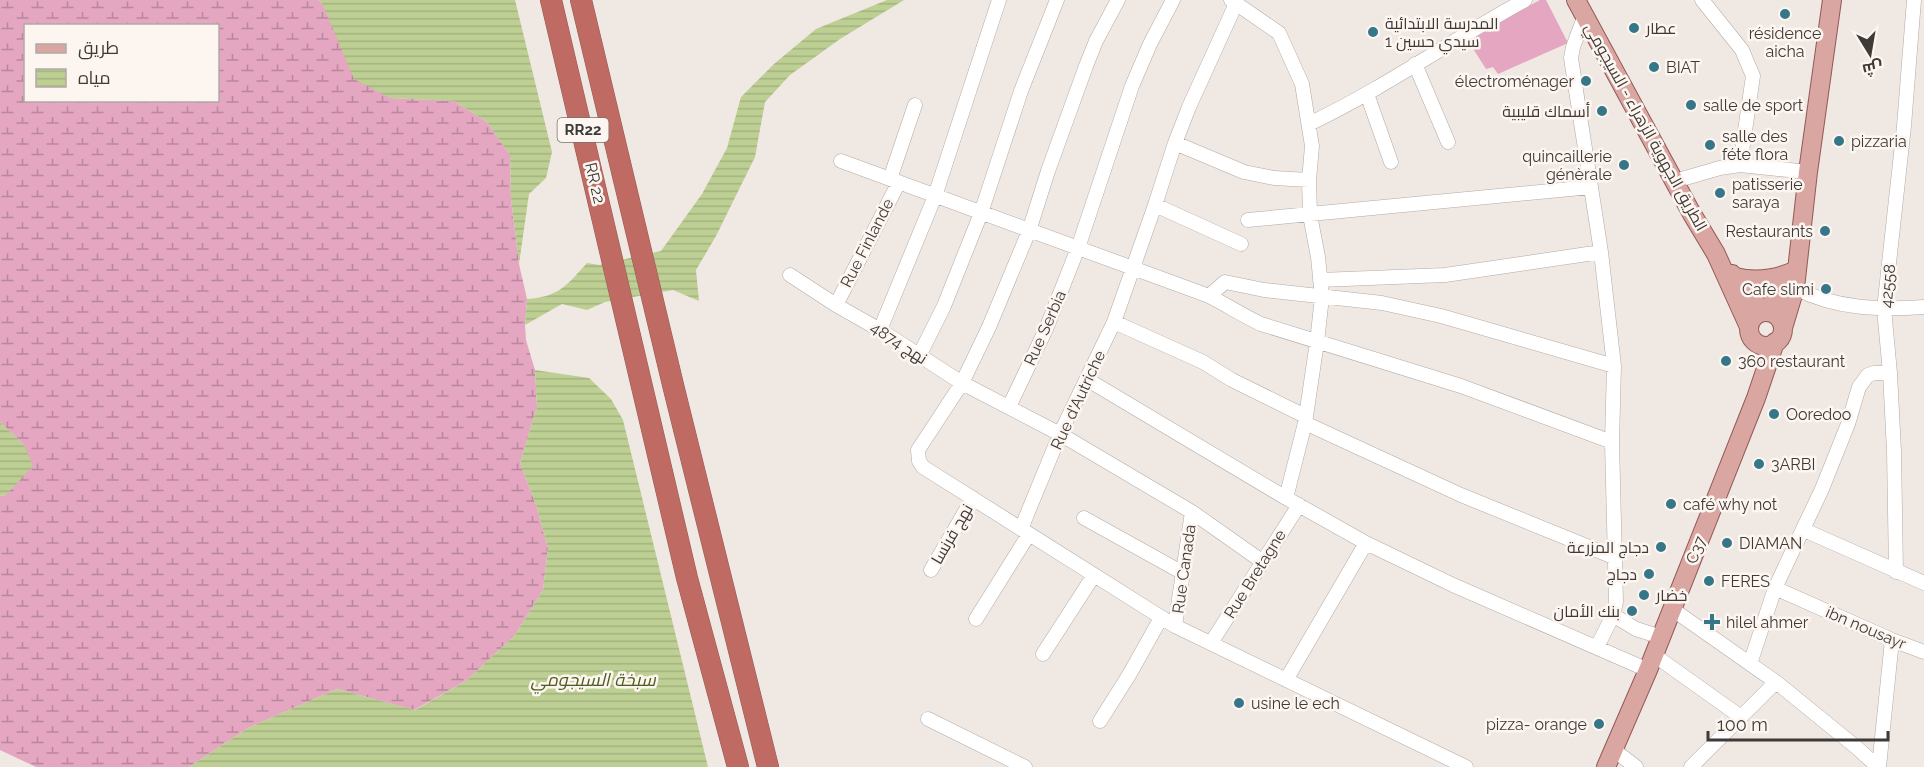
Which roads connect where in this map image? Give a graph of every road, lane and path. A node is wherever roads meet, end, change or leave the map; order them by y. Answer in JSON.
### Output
{"nodes":[{"id":1,"x":551,"y":0,"type":"edge"},
{"id":2,"x":581,"y":0,"type":"edge"},
{"id":3,"x":999,"y":0,"type":"edge"},
{"id":4,"x":1058,"y":0,"type":"edge"},
{"id":5,"x":1118,"y":0,"type":"edge"},
{"id":6,"x":1173,"y":0,"type":"edge"},
{"id":7,"x":1526,"y":0,"type":"edge"},
{"id":8,"x":1702,"y":0,"type":"edge"},
{"id":9,"x":1832,"y":0,"type":"edge"},
{"id":10,"x":1914,"y":0,"type":"edge"},
{"id":11,"x":1232,"y":1,"type":"edge"},
{"id":12,"x":1580,"y":8,"type":"edge"},
{"id":13,"x":1415,"y":64,"type":"junction"},
{"id":14,"x":1367,"y":94,"type":"junction"},
{"id":15,"x":915,"y":105,"type":"dead end"},
{"id":16,"x":1309,"y":124,"type":"junction"},
{"id":17,"x":1448,"y":142,"type":"dead end"},
{"id":18,"x":1175,"y":143,"type":"junction"},
{"id":19,"x":841,"y":161,"type":"dead end"},
{"id":20,"x":1391,"y":162,"type":"dead end"},
{"id":21,"x":1740,"y":165,"type":"junction"},
{"id":22,"x":1808,"y":172,"type":"junction"},
{"id":23,"x":1309,"y":180,"type":"junction"},
{"id":24,"x":894,"y":181,"type":"junction"},
{"id":25,"x":1675,"y":182,"type":"junction"},
{"id":26,"x":1591,"y":187,"type":"junction"},
{"id":27,"x":935,"y":196,"type":"junction"},
{"id":28,"x":1155,"y":205,"type":"junction"},
{"id":29,"x":981,"y":213,"type":"junction"},
{"id":30,"x":1310,"y":215,"type":"junction"},
{"id":31,"x":1248,"y":220,"type":"dead end"},
{"id":32,"x":1029,"y":231,"type":"junction"},
{"id":33,"x":1241,"y":244,"type":"dead end"},
{"id":34,"x":1078,"y":248,"type":"junction"},
{"id":35,"x":1601,"y":252,"type":"junction"},
{"id":36,"x":1716,"y":254,"type":"junction"},
{"id":37,"x":1133,"y":269,"type":"junction"},
{"id":38,"x":1795,"y":274,"type":"junction"},
{"id":39,"x":790,"y":275,"type":"dead end"},
{"id":40,"x":1735,"y":277,"type":"junction"},
{"id":41,"x":1320,"y":280,"type":"junction"},
{"id":42,"x":1209,"y":296,"type":"junction"},
{"id":43,"x":1322,"y":297,"type":"junction"},
{"id":44,"x":836,"y":305,"type":"junction"},
{"id":45,"x":1924,"y":308,"type":"edge"},
{"id":46,"x":1884,"y":309,"type":"junction"},
{"id":47,"x":1765,"y":312,"type":"junction"},
{"id":48,"x":1114,"y":322,"type":"junction"},
{"id":49,"x":880,"y":330,"type":"junction"},
{"id":50,"x":1751,"y":333,"type":"junction"},
{"id":51,"x":1779,"y":335,"type":"junction"},
{"id":52,"x":1317,"y":342,"type":"junction"},
{"id":53,"x":919,"y":356,"type":"junction"},
{"id":54,"x":1614,"y":366,"type":"junction"},
{"id":55,"x":1890,"y":373,"type":"junction"},
{"id":56,"x":1088,"y":380,"type":"junction"},
{"id":57,"x":962,"y":383,"type":"junction"},
{"id":58,"x":1756,"y":398,"type":"junction"},
{"id":59,"x":1009,"y":407,"type":"junction"},
{"id":60,"x":1305,"y":420,"type":"junction"},
{"id":61,"x":1060,"y":434,"type":"junction"},
{"id":62,"x":1612,"y":442,"type":"junction"},
{"id":63,"x":973,"y":498,"type":"junction"},
{"id":64,"x":1286,"y":498,"type":"junction"},
{"id":65,"x":1299,"y":505,"type":"junction"},
{"id":66,"x":1192,"y":512,"type":"junction"},
{"id":67,"x":1084,"y":518,"type":"dead end"},
{"id":68,"x":1804,"y":530,"type":"junction"},
{"id":69,"x":1025,"y":532,"type":"junction"},
{"id":70,"x":1366,"y":543,"type":"junction"},
{"id":71,"x":1616,"y":558,"type":"junction"},
{"id":72,"x":1263,"y":562,"type":"junction"},
{"id":73,"x":931,"y":570,"type":"dead end"},
{"id":74,"x":1896,"y":572,"type":"junction"},
{"id":75,"x":1183,"y":573,"type":"junction"},
{"id":76,"x":1094,"y":575,"type":"junction"},
{"id":77,"x":1924,"y":583,"type":"edge"},
{"id":78,"x":1775,"y":588,"type":"junction"},
{"id":79,"x":1672,"y":609,"type":"junction"},
{"id":80,"x":1613,"y":615,"type":"junction"},
{"id":81,"x":1161,"y":618,"type":"junction"},
{"id":82,"x":976,"y":619,"type":"dead end"},
{"id":83,"x":1175,"y":626,"type":"junction"},
{"id":84,"x":1661,"y":637,"type":"junction"},
{"id":85,"x":1892,"y":640,"type":"junction"},
{"id":86,"x":1211,"y":643,"type":"junction"},
{"id":87,"x":1598,"y":647,"type":"junction"},
{"id":88,"x":1924,"y":652,"type":"edge"},
{"id":89,"x":1043,"y":654,"type":"dead end"},
{"id":90,"x":1651,"y":662,"type":"junction"},
{"id":91,"x":1750,"y":664,"type":"junction"},
{"id":92,"x":1286,"y":680,"type":"junction"},
{"id":93,"x":1776,"y":682,"type":"junction"},
{"id":94,"x":1741,"y":717,"type":"junction"},
{"id":95,"x":928,"y":719,"type":"dead end"},
{"id":96,"x":1100,"y":721,"type":"dead end"},
{"id":97,"x":1614,"y":750,"type":"junction"},
{"id":98,"x":738,"y":767,"type":"edge"},
{"id":99,"x":768,"y":767,"type":"edge"},
{"id":100,"x":1025,"y":767,"type":"edge"},
{"id":101,"x":1466,"y":767,"type":"edge"},
{"id":102,"x":1606,"y":767,"type":"edge"},
{"id":103,"x":1636,"y":767,"type":"edge"},
{"id":104,"x":1691,"y":767,"type":"edge"},
{"id":105,"x":1879,"y":767,"type":"edge"}],
"edges":[{"from":1,"to":98,"type":"highway","name":"RR 22","number":"RR22"},
{"from":2,"to":99,"type":"highway"},
{"from":3,"to":27,"type":"street"},
{"from":4,"to":29,"type":"street"},
{"from":5,"to":32,"type":"street"},
{"from":6,"to":34,"type":"street","name":"Rue Serbia"},
{"from":7,"to":13,"type":"street"},
{"from":8,"to":21,"type":"street"},
{"from":9,"to":22,"type":"main road","name":"C37"},
{"from":10,"to":46,"type":"street","name":"42558"},
{"from":11,"to":16,"type":"street"},
{"from":11,"to":18,"type":"street","name":"Rue d'Autriche"},
{"from":12,"to":25,"type":"main road","name":"الطريق الجهوية الزهراء - السيجومي"},
{"from":12,"to":26,"type":"street"},
{"from":13,"to":14,"type":"street"},
{"from":13,"to":17,"type":"street"},
{"from":14,"to":16,"type":"street"},
{"from":14,"to":20,"type":"street"},
{"from":15,"to":24,"type":"street","name":"Rue Finlande"},
{"from":16,"to":23,"type":"street"},
{"from":18,"to":23,"type":"street"},
{"from":18,"to":28,"type":"street","name":"Rue d'Autriche"},
{"from":19,"to":24,"type":"street"},
{"from":21,"to":22,"type":"street"},
{"from":21,"to":25,"type":"street"},
{"from":22,"to":38,"type":"main road","name":"C37"},
{"from":23,"to":30,"type":"street"},
{"from":24,"to":27,"type":"street"},
{"from":24,"to":44,"type":"street","name":"Rue Finlande"},
{"from":25,"to":36,"type":"main road","name":"الطريق الجهوية الزهراء - السيجومي"},
{"from":26,"to":30,"type":"street"},
{"from":26,"to":35,"type":"street"},
{"from":27,"to":29,"type":"street"},
{"from":27,"to":49,"type":"street"},
{"from":28,"to":33,"type":"street"},
{"from":28,"to":37,"type":"street","name":"Rue d'Autriche"},
{"from":29,"to":32,"type":"street"},
{"from":29,"to":53,"type":"street"},
{"from":30,"to":31,"type":"street"},
{"from":30,"to":41,"type":"street"},
{"from":32,"to":34,"type":"street"},
{"from":32,"to":57,"type":"street"},
{"from":34,"to":37,"type":"street"},
{"from":34,"to":59,"type":"street","name":"Rue Serbia"},
{"from":35,"to":41,"type":"street"},
{"from":35,"to":54,"type":"street"},
{"from":36,"to":40,"type":"main road"},
{"from":36,"to":50,"type":"main road"},
{"from":37,"to":42,"type":"street"},
{"from":37,"to":48,"type":"street","name":"Rue d'Autriche"},
{"from":38,"to":40,"type":"main road"},
{"from":38,"to":46,"type":"street"},
{"from":38,"to":47,"type":"main road"},
{"from":38,"to":51,"type":"main road","name":"C37"},
{"from":39,"to":44,"type":"street","name":"نهج 4874"},
{"from":40,"to":47,"type":"main road"},
{"from":41,"to":43,"type":"street"},
{"from":42,"to":43,"type":"street"},
{"from":42,"to":52,"type":"street"},
{"from":43,"to":52,"type":"street"},
{"from":43,"to":54,"type":"street"},
{"from":44,"to":49,"type":"street","name":"نهج 4874"},
{"from":45,"to":46,"type":"street"},
{"from":46,"to":55,"type":"street","name":"42558"},
{"from":47,"to":50,"type":"main road"},
{"from":47,"to":51,"type":"main road"},
{"from":48,"to":56,"type":"street","name":"Rue d'Autriche"},
{"from":48,"to":60,"type":"street"},
{"from":49,"to":53,"type":"street","name":"نهج 4874"},
{"from":50,"to":51,"type":"main road"},
{"from":50,"to":58,"type":"main road"},
{"from":51,"to":58,"type":"main road","name":"C37"},
{"from":52,"to":60,"type":"street"},
{"from":52,"to":62,"type":"street"},
{"from":53,"to":57,"type":"street","name":"نهج 4874"},
{"from":54,"to":62,"type":"street"},
{"from":55,"to":68,"type":"street"},
{"from":55,"to":74,"type":"street","name":"42558"},
{"from":56,"to":61,"type":"street","name":"Rue d'Autriche"},
{"from":56,"to":64,"type":"street"},
{"from":57,"to":59,"type":"street","name":"نهج 4874"},
{"from":57,"to":63,"type":"street"},
{"from":58,"to":79,"type":"main road","name":"C37"},
{"from":59,"to":61,"type":"street","name":"نهج 4874"},
{"from":60,"to":64,"type":"street"},
{"from":60,"to":71,"type":"street"},
{"from":61,"to":66,"type":"street","name":"نهج 4874"},
{"from":61,"to":69,"type":"street","name":"Rue d'Autriche"},
{"from":62,"to":71,"type":"street"},
{"from":63,"to":69,"type":"street"},
{"from":63,"to":73,"type":"street","name":"نهج فرنسا"},
{"from":64,"to":65,"type":"street"},
{"from":65,"to":70,"type":"street"},
{"from":65,"to":72,"type":"street","name":"Rue Bretagne"},
{"from":66,"to":72,"type":"street","name":"نهج 4874"},
{"from":66,"to":75,"type":"street","name":"Rue Canada"},
{"from":67,"to":75,"type":"street"},
{"from":68,"to":74,"type":"street"},
{"from":68,"to":78,"type":"street"},
{"from":69,"to":76,"type":"street"},
{"from":69,"to":82,"type":"street","name":"Rue d'Autriche"},
{"from":70,"to":87,"type":"street"},
{"from":70,"to":92,"type":"street"},
{"from":71,"to":80,"type":"street"},
{"from":72,"to":86,"type":"street","name":"Rue Bretagne"},
{"from":74,"to":77,"type":"street"},
{"from":75,"to":83,"type":"street","name":"Rue Canada"},
{"from":76,"to":81,"type":"street"},
{"from":76,"to":89,"type":"street"},
{"from":78,"to":85,"type":"street","name":"ibn nousayr"},
{"from":78,"to":91,"type":"street"},
{"from":79,"to":84,"type":"main road","name":"C37"},
{"from":79,"to":91,"type":"street"},
{"from":80,"to":84,"type":"street"},
{"from":80,"to":87,"type":"street"},
{"from":81,"to":83,"type":"street"},
{"from":81,"to":96,"type":"street"},
{"from":83,"to":86,"type":"street"},
{"from":84,"to":90,"type":"main road","name":"C37"},
{"from":85,"to":88,"type":"street","name":"ibn nousayr"},
{"from":85,"to":105,"type":"street"},
{"from":86,"to":92,"type":"street"},
{"from":87,"to":90,"type":"street"},
{"from":90,"to":94,"type":"street"},
{"from":90,"to":97,"type":"main road","name":"C37"},
{"from":91,"to":93,"type":"street"},
{"from":92,"to":101,"type":"street"},
{"from":93,"to":94,"type":"street"},
{"from":93,"to":105,"type":"street"},
{"from":94,"to":104,"type":"street"},
{"from":95,"to":100,"type":"street"},
{"from":97,"to":102,"type":"main road","name":"C37"},
{"from":97,"to":103,"type":"street"}]}
